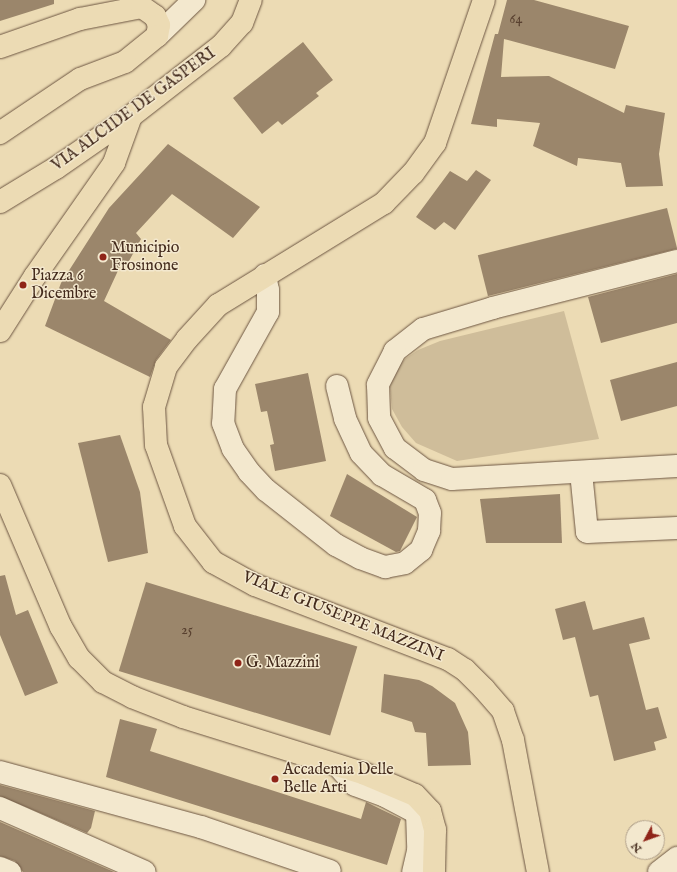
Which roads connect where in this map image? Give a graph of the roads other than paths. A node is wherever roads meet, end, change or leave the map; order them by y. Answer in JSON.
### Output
{"nodes":[{"id":1,"x":194,"y":0,"type":"edge"},
{"id":2,"x":251,"y":0,"type":"edge"},
{"id":3,"x":484,"y":0,"type":"edge"},
{"id":4,"x":141,"y":4,"type":"edge"},
{"id":5,"x":157,"y":36,"type":"junction"},
{"id":6,"x":0,"y":46,"type":"edge"},
{"id":7,"x":130,"y":116,"type":"junction"},
{"id":8,"x":0,"y":133,"type":"edge"},
{"id":9,"x":0,"y":202,"type":"edge"},
{"id":10,"x":677,"y":261,"type":"edge"},
{"id":11,"x":265,"y":275,"type":"junction"},
{"id":12,"x":0,"y":331,"type":"edge"},
{"id":13,"x":337,"y":386,"type":"dead end"},
{"id":14,"x":677,"y":466,"type":"edge"},
{"id":15,"x":581,"y":472,"type":"junction"},
{"id":16,"x":0,"y":485,"type":"edge"},
{"id":17,"x":677,"y":528,"type":"edge"},
{"id":18,"x":338,"y":766,"type":"junction"},
{"id":19,"x":0,"y":772,"type":"edge"},
{"id":20,"x":0,"y":808,"type":"edge"},
{"id":21,"x":677,"y":858,"type":"edge"},
{"id":22,"x":0,"y":868,"type":"edge"},
{"id":23,"x":330,"y":871,"type":"edge"},
{"id":24,"x":10,"y":872,"type":"edge"},
{"id":25,"x":145,"y":872,"type":"edge"},
{"id":26,"x":413,"y":872,"type":"edge"},
{"id":27,"x":434,"y":872,"type":"edge"},
{"id":28,"x":538,"y":872,"type":"edge"},
{"id":29,"x":660,"y":872,"type":"edge"}],
"edges":[{"from":1,"to":5,"type":"street"},
{"from":2,"to":7,"type":"main road","name":"VIA ALCIDE DE GASPERI"},
{"from":3,"to":11,"type":"main road","name":"VIALE GIUSEPPE MAZZINI"},
{"from":4,"to":5,"type":"main road"},
{"from":4,"to":6,"type":"main road"},
{"from":5,"to":8,"type":"main road"},
{"from":7,"to":9,"type":"main road","name":"VIA ALCIDE DE GASPERI"},
{"from":7,"to":12,"type":"main road"},
{"from":10,"to":15,"type":"street"},
{"from":11,"to":13,"type":"street"},
{"from":11,"to":28,"type":"main road","name":"VIALE GIUSEPPE MAZZINI"},
{"from":14,"to":15,"type":"street"},
{"from":15,"to":17,"type":"street"},
{"from":16,"to":18,"type":"main road"},
{"from":18,"to":26,"type":"street"},
{"from":18,"to":27,"type":"main road"},
{"from":19,"to":23,"type":"street"},
{"from":20,"to":25,"type":"street"},
{"from":21,"to":29,"type":"street"},
{"from":22,"to":24,"type":"street"}]}
